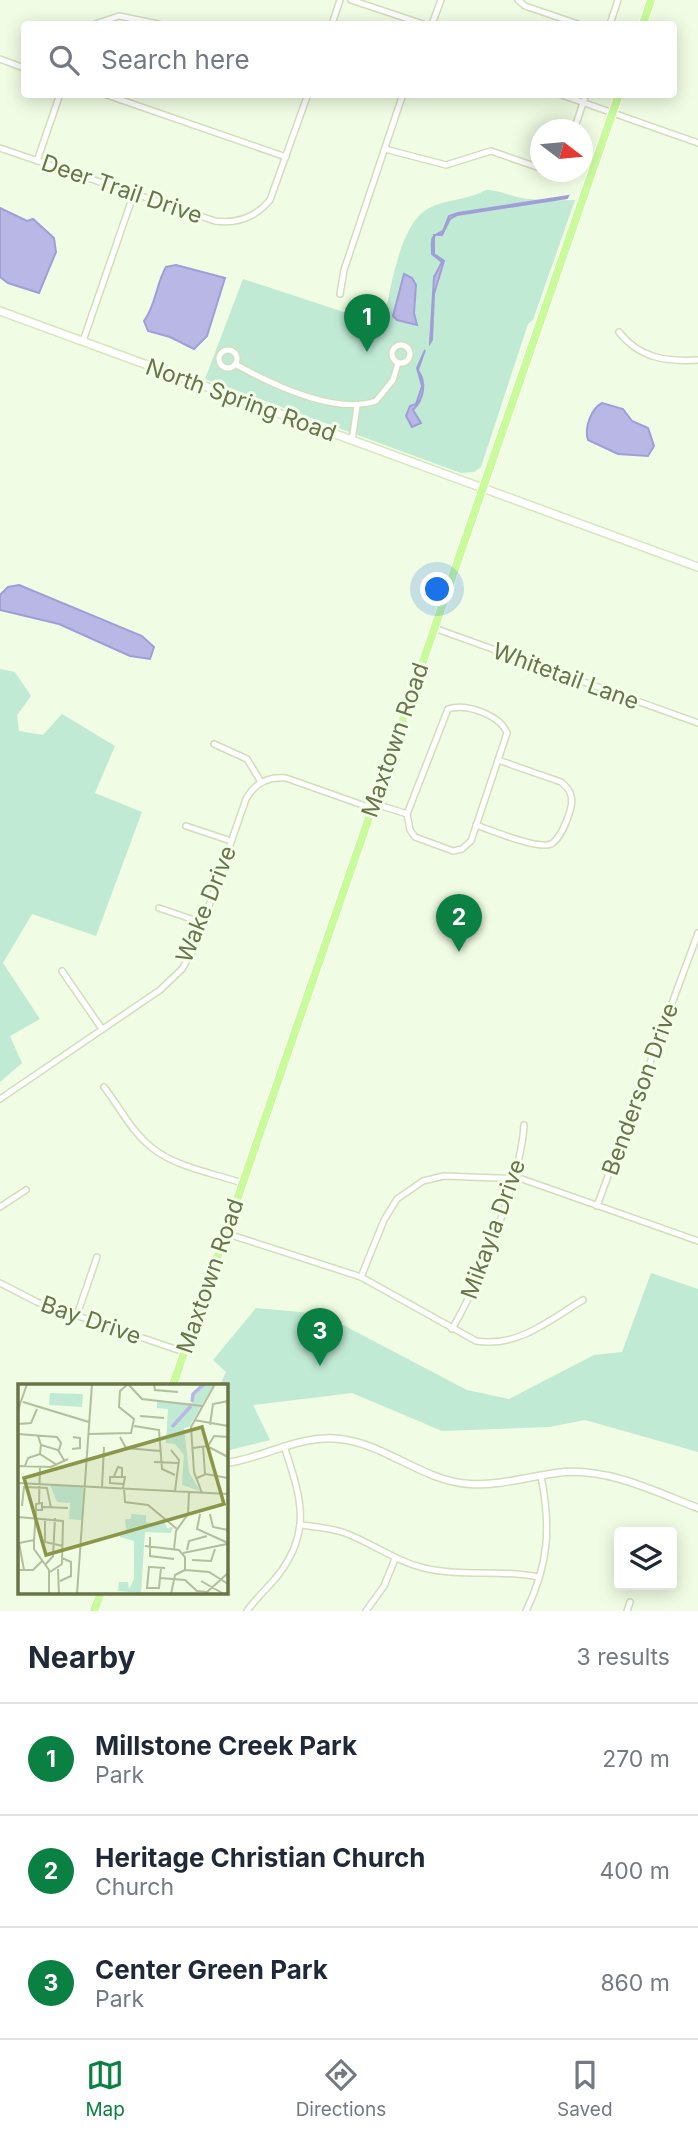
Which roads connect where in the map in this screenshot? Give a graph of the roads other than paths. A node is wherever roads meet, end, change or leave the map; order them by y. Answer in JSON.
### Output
{"nodes":[{"id":1,"x":340,"y":0,"type":"edge"},
{"id":2,"x":351,"y":0,"type":"edge"},
{"id":3,"x":441,"y":0,"type":"edge"},
{"id":4,"x":518,"y":0,"type":"edge"},
{"id":5,"x":618,"y":0,"type":"edge"},
{"id":6,"x":651,"y":0,"type":"edge"},
{"id":7,"x":104,"y":21,"type":"edge"},
{"id":8,"x":143,"y":21,"type":"edge"},
{"id":9,"x":332,"y":21,"type":"edge"},
{"id":10,"x":402,"y":21,"type":"edge"},
{"id":11,"x":433,"y":21,"type":"edge"},
{"id":12,"x":569,"y":21,"type":"edge"},
{"id":13,"x":611,"y":21,"type":"edge"},
{"id":14,"x":644,"y":21,"type":"edge"},
{"id":15,"x":0,"y":59,"type":"edge"},
{"id":16,"x":21,"y":67,"type":"edge"},
{"id":17,"x":59,"y":98,"type":"edge"},
{"id":18,"x":116,"y":98,"type":"edge"},
{"id":19,"x":307,"y":98,"type":"edge"},
{"id":20,"x":402,"y":98,"type":"edge"},
{"id":21,"x":570,"y":98,"type":"edge"},
{"id":22,"x":585,"y":98,"type":"edge"},
{"id":23,"x":618,"y":98,"type":"edge"},
{"id":24,"x":583,"y":103,"type":"junction"},
{"id":25,"x":612,"y":113,"type":"junction"},
{"id":26,"x":578,"y":119,"type":"edge"},
{"id":27,"x":698,"y":143,"type":"edge"},
{"id":28,"x":0,"y":148,"type":"edge"},
{"id":29,"x":385,"y":149,"type":"junction"},
{"id":30,"x":286,"y":157,"type":"junction"},
{"id":31,"x":37,"y":160,"type":"junction"},
{"id":32,"x":530,"y":164,"type":"edge"},
{"id":33,"x":134,"y":193,"type":"junction"},
{"id":34,"x":340,"y":294,"type":"dead end"},
{"id":35,"x":0,"y":311,"type":"edge"},
{"id":36,"x":619,"y":332,"type":"dead end"},
{"id":37,"x":83,"y":341,"type":"junction"},
{"id":38,"x":698,"y":360,"type":"edge"},
{"id":39,"x":398,"y":363,"type":"dead end"},
{"id":40,"x":235,"y":364,"type":"dead end"},
{"id":41,"x":357,"y":406,"type":"junction"},
{"id":42,"x":352,"y":441,"type":"junction"},
{"id":43,"x":482,"y":489,"type":"junction"},
{"id":44,"x":698,"y":567,"type":"edge"},
{"id":45,"x":434,"y":628,"type":"junction"},
{"id":46,"x":698,"y":723,"type":"edge"},
{"id":47,"x":214,"y":744,"type":"dead end"},
{"id":48,"x":498,"y":760,"type":"junction"},
{"id":49,"x":261,"y":782,"type":"junction"},
{"id":50,"x":372,"y":806,"type":"junction"},
{"id":51,"x":407,"y":814,"type":"junction"},
{"id":52,"x":476,"y":825,"type":"junction"},
{"id":53,"x":187,"y":826,"type":"dead end"},
{"id":54,"x":231,"y":841,"type":"junction"},
{"id":55,"x":159,"y":908,"type":"dead end"},
{"id":56,"x":203,"y":923,"type":"junction"},
{"id":57,"x":698,"y":933,"type":"edge"},
{"id":58,"x":62,"y":971,"type":"dead end"},
{"id":59,"x":102,"y":1029,"type":"junction"},
{"id":60,"x":104,"y":1087,"type":"dead end"},
{"id":61,"x":0,"y":1099,"type":"edge"},
{"id":62,"x":524,"y":1125,"type":"dead end"},
{"id":63,"x":514,"y":1177,"type":"junction"},
{"id":64,"x":242,"y":1183,"type":"junction"},
{"id":65,"x":26,"y":1190,"type":"dead end"},
{"id":66,"x":597,"y":1206,"type":"junction"},
{"id":67,"x":0,"y":1207,"type":"edge"},
{"id":68,"x":225,"y":1233,"type":"junction"},
{"id":69,"x":698,"y":1241,"type":"edge"},
{"id":70,"x":97,"y":1256,"type":"dead end"},
{"id":71,"x":361,"y":1277,"type":"junction"},
{"id":72,"x":0,"y":1283,"type":"edge"},
{"id":73,"x":583,"y":1300,"type":"dead end"},
{"id":74,"x":77,"y":1315,"type":"junction"},
{"id":75,"x":452,"y":1329,"type":"junction"},
{"id":76,"x":184,"y":1352,"type":"junction"},
{"id":77,"x":173,"y":1384,"type":"edge"},
{"id":78,"x":284,"y":1446,"type":"junction"},
{"id":79,"x":228,"y":1462,"type":"edge"},
{"id":80,"x":541,"y":1476,"type":"junction"},
{"id":81,"x":698,"y":1508,"type":"edge"},
{"id":82,"x":302,"y":1525,"type":"junction"},
{"id":83,"x":396,"y":1559,"type":"junction"},
{"id":84,"x":538,"y":1577,"type":"junction"},
{"id":85,"x":100,"y":1594,"type":"edge"},
{"id":86,"x":630,"y":1602,"type":"dead end"},
{"id":87,"x":94,"y":1611,"type":"edge"},
{"id":88,"x":247,"y":1611,"type":"edge"},
{"id":89,"x":366,"y":1611,"type":"edge"},
{"id":90,"x":526,"y":1611,"type":"edge"},
{"id":91,"x":627,"y":1611,"type":"edge"}],
"edges":[{"from":1,"to":9,"type":"street"},
{"from":2,"to":10,"type":"street"},
{"from":3,"to":11,"type":"street"},
{"from":4,"to":12,"type":"street"},
{"from":5,"to":13,"type":"street"},
{"from":6,"to":14,"type":"main road"},
{"from":7,"to":8,"type":"street"},
{"from":15,"to":16,"type":"street"},
{"from":17,"to":31,"type":"street"},
{"from":18,"to":30,"type":"street"},
{"from":19,"to":30,"type":"street"},
{"from":20,"to":29,"type":"street"},
{"from":21,"to":24,"type":"street"},
{"from":22,"to":24,"type":"street"},
{"from":23,"to":25,"type":"main road","name":"Maxtown Road"},
{"from":24,"to":25,"type":"street"},
{"from":24,"to":26,"type":"street"},
{"from":25,"to":27,"type":"street"},
{"from":25,"to":43,"type":"main road","name":"Maxtown Road"},
{"from":28,"to":31,"type":"street","name":"Deer Trail Drive"},
{"from":29,"to":32,"type":"street"},
{"from":29,"to":34,"type":"street"},
{"from":30,"to":33,"type":"street","name":"Deer Trail Drive"},
{"from":31,"to":33,"type":"street","name":"Deer Trail Drive"},
{"from":33,"to":37,"type":"street"},
{"from":35,"to":37,"type":"main road","name":"North Spring Road"},
{"from":36,"to":38,"type":"street"},
{"from":37,"to":42,"type":"main road","name":"North Spring Road"},
{"from":39,"to":41,"type":"street"},
{"from":40,"to":41,"type":"street"},
{"from":41,"to":42,"type":"street"},
{"from":42,"to":43,"type":"main road","name":"North Spring Road"},
{"from":43,"to":44,"type":"main road","name":"North Spring Road"},
{"from":43,"to":45,"type":"main road","name":"Maxtown Road"},
{"from":45,"to":46,"type":"street","name":"Whitetail Lane"},
{"from":45,"to":50,"type":"main road","name":"Maxtown Road"},
{"from":47,"to":49,"type":"street"},
{"from":48,"to":51,"type":"street"},
{"from":48,"to":52,"type":"street"},
{"from":48,"to":52,"type":"street"},
{"from":49,"to":50,"type":"street"},
{"from":49,"to":54,"type":"street","name":"Wake Drive"},
{"from":50,"to":51,"type":"street"},
{"from":50,"to":64,"type":"main road","name":"Maxtown Road"},
{"from":51,"to":52,"type":"street"},
{"from":53,"to":54,"type":"street"},
{"from":54,"to":56,"type":"street","name":"Wake Drive"},
{"from":55,"to":56,"type":"street"},
{"from":56,"to":59,"type":"street","name":"Wake Drive"},
{"from":57,"to":66,"type":"street","name":"Benderson Drive"},
{"from":58,"to":59,"type":"street"},
{"from":59,"to":61,"type":"street","name":"Wake Drive"},
{"from":60,"to":64,"type":"street"},
{"from":62,"to":63,"type":"street","name":"Mikayla Drive"},
{"from":63,"to":66,"type":"street"},
{"from":63,"to":71,"type":"street"},
{"from":63,"to":75,"type":"street","name":"Mikayla Drive"},
{"from":64,"to":68,"type":"main road","name":"Maxtown Road"},
{"from":65,"to":67,"type":"street"},
{"from":66,"to":69,"type":"street"},
{"from":68,"to":71,"type":"street"},
{"from":68,"to":76,"type":"main road","name":"Maxtown Road"},
{"from":70,"to":74,"type":"street"},
{"from":71,"to":75,"type":"street"},
{"from":72,"to":74,"type":"street","name":"Bay Drive"},
{"from":73,"to":75,"type":"street"},
{"from":74,"to":76,"type":"street","name":"Bay Drive"},
{"from":76,"to":77,"type":"main road","name":"Maxtown Road"},
{"from":78,"to":79,"type":"street"},
{"from":78,"to":80,"type":"street"},
{"from":78,"to":82,"type":"street"},
{"from":80,"to":81,"type":"street"},
{"from":80,"to":84,"type":"street"},
{"from":82,"to":83,"type":"street"},
{"from":82,"to":88,"type":"street"},
{"from":83,"to":84,"type":"street"},
{"from":83,"to":89,"type":"street"},
{"from":84,"to":90,"type":"street"},
{"from":85,"to":87,"type":"main road"},
{"from":86,"to":91,"type":"street"}]}
